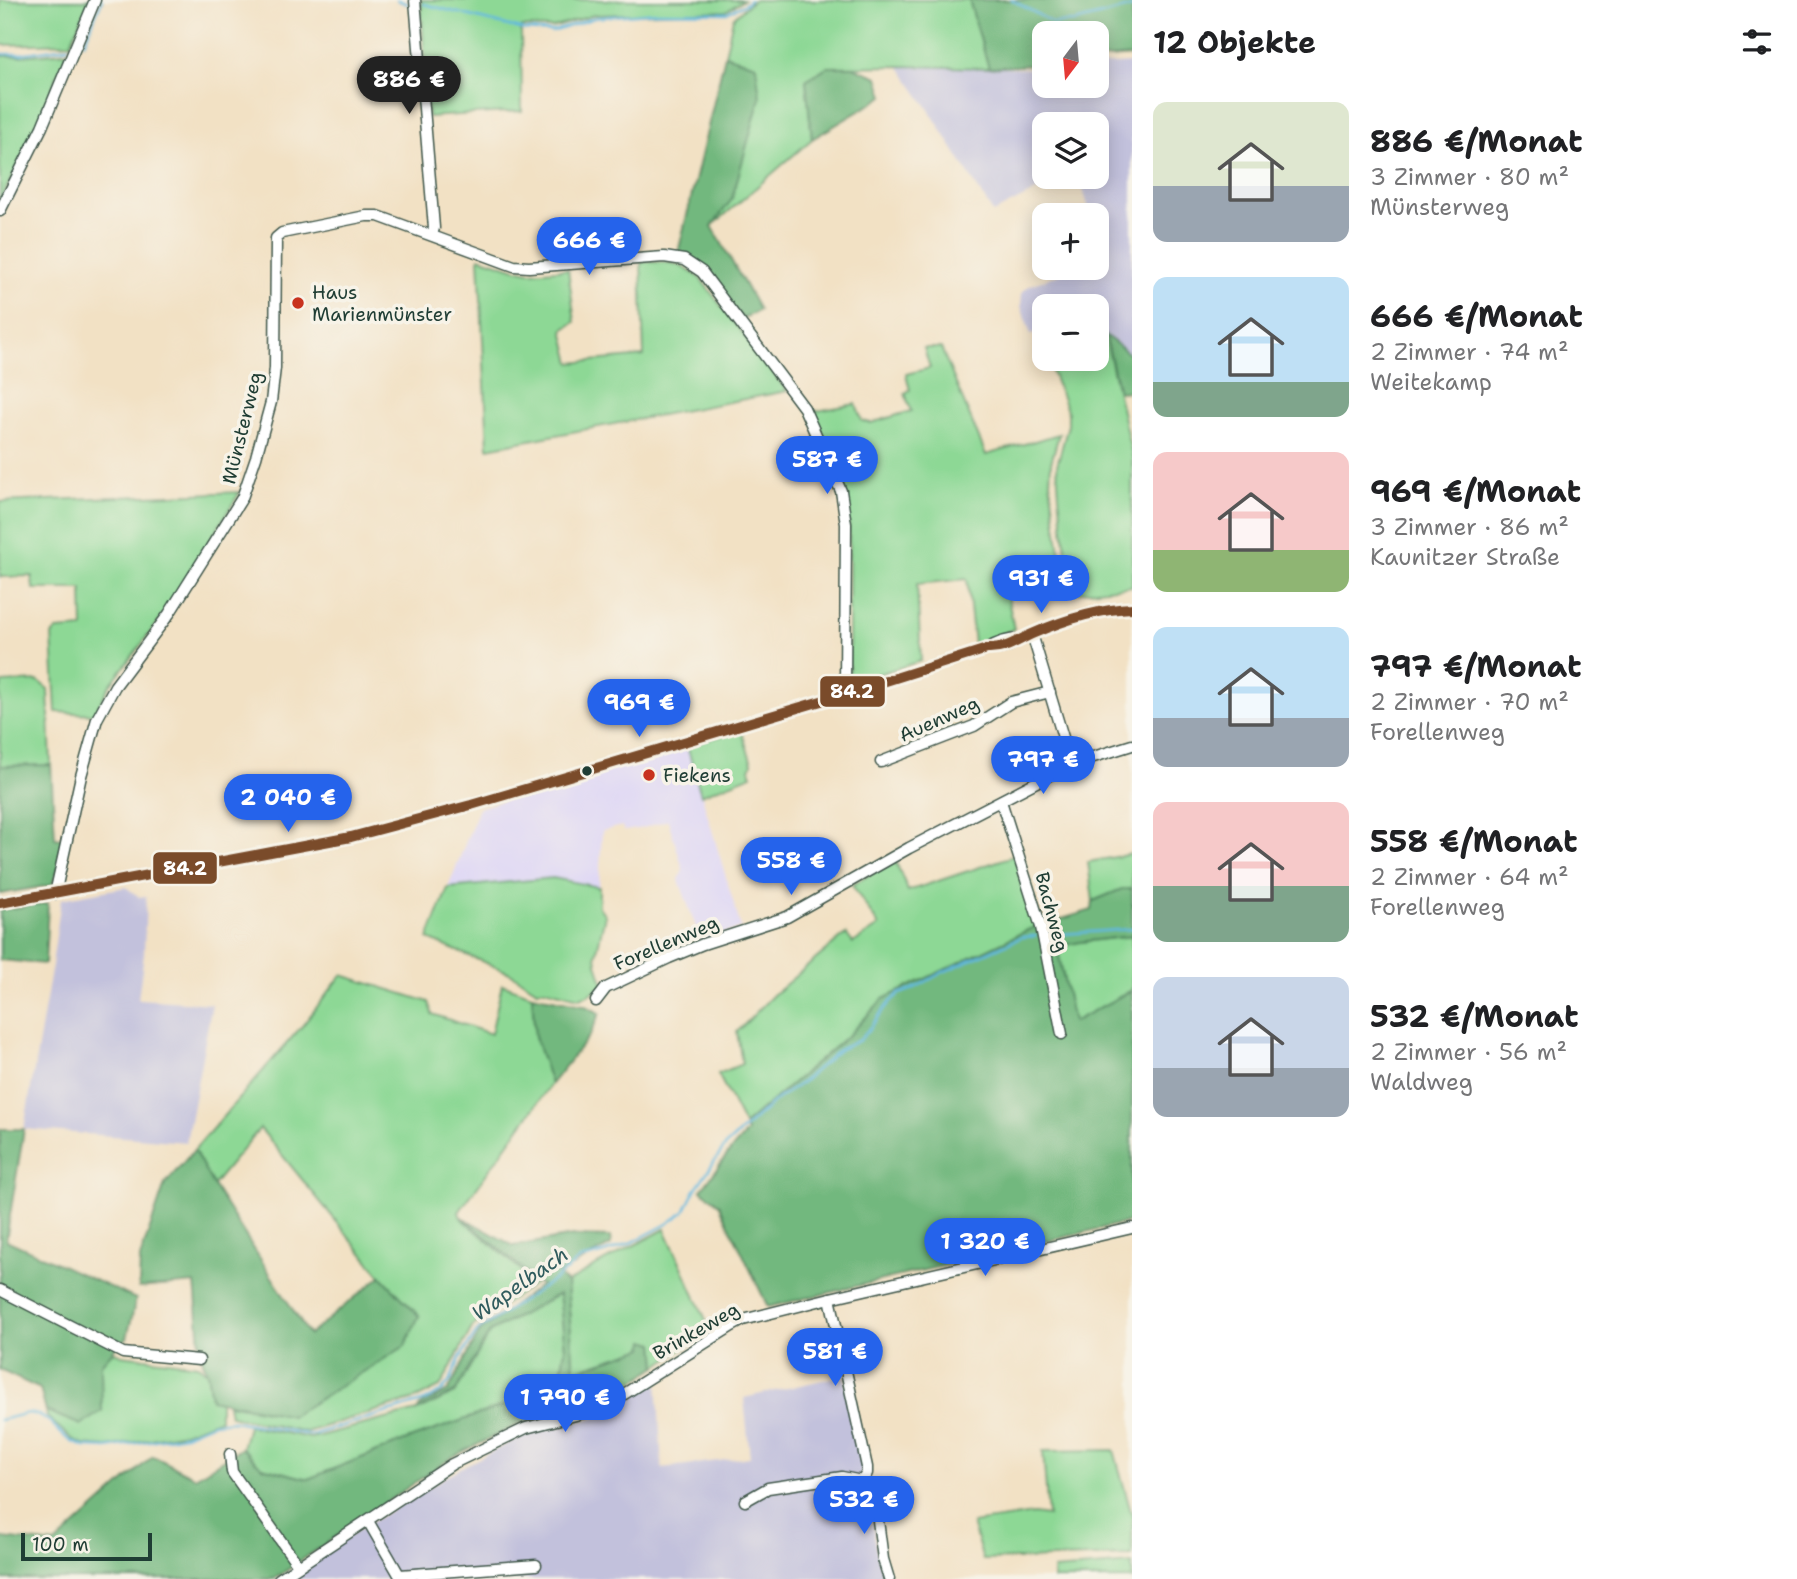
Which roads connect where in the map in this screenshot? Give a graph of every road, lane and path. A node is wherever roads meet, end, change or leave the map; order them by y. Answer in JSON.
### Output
{"nodes":[{"id":1,"x":95,"y":0,"type":"edge"},
{"id":2,"x":415,"y":0,"type":"edge"},
{"id":3,"x":0,"y":211,"type":"edge"},
{"id":4,"x":432,"y":235,"type":"junction"},
{"id":5,"x":1132,"y":608,"type":"edge"},
{"id":6,"x":1032,"y":634,"type":"junction"},
{"id":7,"x":1050,"y":692,"type":"junction"},
{"id":8,"x":848,"y":694,"type":"junction"},
{"id":9,"x":1132,"y":745,"type":"edge"},
{"id":10,"x":881,"y":762,"type":"dead end"},
{"id":11,"x":1071,"y":764,"type":"junction"},
{"id":12,"x":1002,"y":801,"type":"junction"},
{"id":13,"x":55,"y":894,"type":"junction"},
{"id":14,"x":0,"y":903,"type":"edge"},
{"id":15,"x":596,"y":1001,"type":"dead end"},
{"id":16,"x":1062,"y":1034,"type":"dead end"},
{"id":17,"x":1132,"y":1228,"type":"edge"},
{"id":18,"x":0,"y":1290,"type":"edge"},
{"id":19,"x":830,"y":1298,"type":"junction"},
{"id":20,"x":199,"y":1360,"type":"dead end"},
{"id":21,"x":230,"y":1454,"type":"dead end"},
{"id":22,"x":862,"y":1481,"type":"junction"},
{"id":23,"x":746,"y":1501,"type":"dead end"},
{"id":24,"x":368,"y":1521,"type":"junction"},
{"id":25,"x":298,"y":1565,"type":"junction"},
{"id":26,"x":536,"y":1565,"type":"dead end"},
{"id":27,"x":401,"y":1577,"type":"edge"},
{"id":28,"x":279,"y":1579,"type":"edge"},
{"id":29,"x":889,"y":1579,"type":"edge"}],
"edges":[{"from":1,"to":3,"type":"street"},
{"from":2,"to":4,"type":"street"},
{"from":4,"to":8,"type":"street"},
{"from":4,"to":13,"type":"street","name":"Münsterweg"},
{"from":5,"to":6,"type":"street"},
{"from":6,"to":7,"type":"street"},
{"from":6,"to":8,"type":"street"},
{"from":7,"to":10,"type":"street","name":"Auenweg"},
{"from":7,"to":11,"type":"street"},
{"from":8,"to":13,"type":"street"},
{"from":9,"to":11,"type":"street","name":"Forellenweg"},
{"from":11,"to":12,"type":"street","name":"Forellenweg"},
{"from":12,"to":15,"type":"street","name":"Forellenweg"},
{"from":12,"to":16,"type":"street","name":"Bachweg"},
{"from":13,"to":14,"type":"street"},
{"from":17,"to":19,"type":"street","name":"Brinkeweg"},
{"from":18,"to":20,"type":"street"},
{"from":19,"to":22,"type":"street"},
{"from":19,"to":24,"type":"street","name":"Brinkeweg"},
{"from":21,"to":25,"type":"street"},
{"from":22,"to":23,"type":"street"},
{"from":22,"to":29,"type":"street"},
{"from":24,"to":25,"type":"street","name":"Brinkeweg"},
{"from":24,"to":27,"type":"street"},
{"from":25,"to":28,"type":"street","name":"Brinkeweg"},
{"from":26,"to":27,"type":"street"}]}
